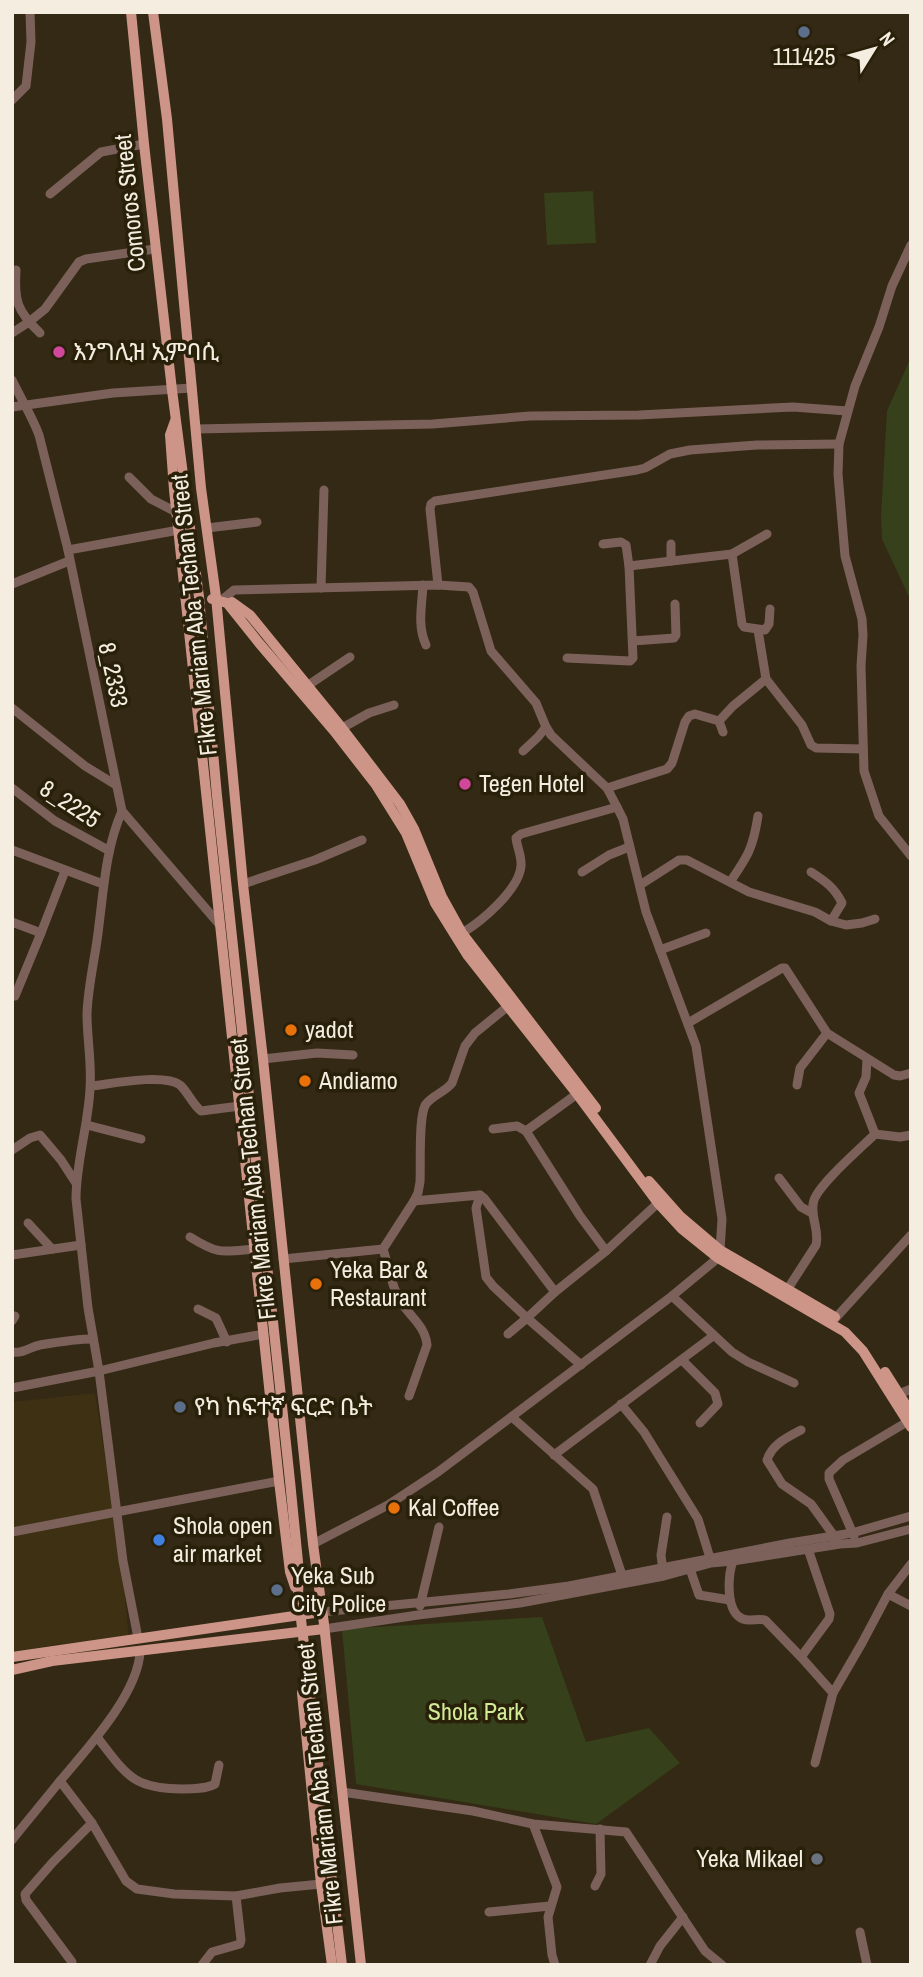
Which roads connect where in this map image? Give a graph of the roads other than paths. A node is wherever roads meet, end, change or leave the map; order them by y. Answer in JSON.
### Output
{"nodes":[{"id":1,"x":30,"y":12,"type":"edge"},
{"id":2,"x":131,"y":12,"type":"edge"},
{"id":3,"x":153,"y":12,"type":"edge"},
{"id":4,"x":12,"y":100,"type":"edge"},
{"id":5,"x":142,"y":119,"type":"junction"},
{"id":6,"x":167,"y":119,"type":"junction"},
{"id":7,"x":144,"y":144,"type":"junction"},
{"id":8,"x":50,"y":194,"type":"dead end"},
{"id":9,"x":911,"y":245,"type":"edge"},
{"id":10,"x":155,"y":249,"type":"junction"},
{"id":11,"x":16,"y":270,"type":"dead end"},
{"id":12,"x":29,"y":323,"type":"junction"},
{"id":13,"x":12,"y":333,"type":"edge"},
{"id":14,"x":40,"y":333,"type":"dead end"},
{"id":15,"x":12,"y":380,"type":"edge"},
{"id":16,"x":192,"y":388,"type":"junction"},
{"id":17,"x":172,"y":390,"type":"junction"},
{"id":18,"x":24,"y":406,"type":"junction"},
{"id":19,"x":12,"y":407,"type":"edge"},
{"id":20,"x":847,"y":411,"type":"junction"},
{"id":21,"x":176,"y":415,"type":"junction"},
{"id":22,"x":196,"y":429,"type":"junction"},
{"id":23,"x":839,"y":444,"type":"junction"},
{"id":24,"x":129,"y":477,"type":"dead end"},
{"id":25,"x":324,"y":490,"type":"dead end"},
{"id":26,"x":176,"y":512,"type":"junction"},
{"id":27,"x":257,"y":522,"type":"dead end"},
{"id":28,"x":206,"y":528,"type":"junction"},
{"id":29,"x":179,"y":530,"type":"junction"},
{"id":30,"x":766,"y":534,"type":"dead end"},
{"id":31,"x":603,"y":544,"type":"dead end"},
{"id":32,"x":671,"y":544,"type":"dead end"},
{"id":33,"x":68,"y":550,"type":"junction"},
{"id":34,"x":732,"y":554,"type":"junction"},
{"id":35,"x":69,"y":561,"type":"junction"},
{"id":36,"x":671,"y":561,"type":"junction"},
{"id":37,"x":629,"y":566,"type":"junction"},
{"id":38,"x":12,"y":584,"type":"edge"},
{"id":39,"x":423,"y":585,"type":"junction"},
{"id":40,"x":438,"y":585,"type":"junction"},
{"id":41,"x":321,"y":588,"type":"junction"},
{"id":42,"x":199,"y":597,"type":"junction"},
{"id":43,"x":218,"y":598,"type":"junction"},
{"id":44,"x":675,"y":604,"type":"dead end"},
{"id":45,"x":770,"y":609,"type":"dead end"},
{"id":46,"x":237,"y":610,"type":"junction"},
{"id":47,"x":758,"y":630,"type":"junction"},
{"id":48,"x":633,"y":641,"type":"junction"},
{"id":49,"x":426,"y":645,"type":"dead end"},
{"id":50,"x":350,"y":657,"type":"dead end"},
{"id":51,"x":567,"y":658,"type":"dead end"},
{"id":52,"x":765,"y":679,"type":"junction"},
{"id":53,"x":307,"y":686,"type":"junction"},
{"id":54,"x":394,"y":705,"type":"dead end"},
{"id":55,"x":12,"y":708,"type":"edge"},
{"id":56,"x":719,"y":721,"type":"junction"},
{"id":57,"x":546,"y":727,"type":"junction"},
{"id":58,"x":342,"y":728,"type":"junction"},
{"id":59,"x":723,"y":732,"type":"dead end"},
{"id":60,"x":863,"y":749,"type":"junction"},
{"id":61,"x":523,"y":751,"type":"dead end"},
{"id":62,"x":116,"y":785,"type":"junction"},
{"id":63,"x":12,"y":788,"type":"edge"},
{"id":64,"x":607,"y":788,"type":"junction"},
{"id":65,"x":396,"y":807,"type":"junction"},
{"id":66,"x":617,"y":807,"type":"junction"},
{"id":67,"x":122,"y":811,"type":"junction"},
{"id":68,"x":758,"y":816,"type":"dead end"},
{"id":69,"x":362,"y":840,"type":"dead end"},
{"id":70,"x":629,"y":847,"type":"junction"},
{"id":71,"x":12,"y":850,"type":"edge"},
{"id":72,"x":108,"y":850,"type":"junction"},
{"id":73,"x":911,"y":856,"type":"edge"},
{"id":74,"x":65,"y":871,"type":"junction"},
{"id":75,"x":582,"y":872,"type":"dead end"},
{"id":76,"x":811,"y":872,"type":"dead end"},
{"id":77,"x":730,"y":882,"type":"junction"},
{"id":78,"x":103,"y":884,"type":"junction"},
{"id":79,"x":243,"y":884,"type":"junction"},
{"id":80,"x":639,"y":885,"type":"junction"},
{"id":81,"x":875,"y":919,"type":"dead end"},
{"id":82,"x":831,"y":921,"type":"junction"},
{"id":83,"x":12,"y":922,"type":"edge"},
{"id":84,"x":219,"y":924,"type":"junction"},
{"id":85,"x":41,"y":933,"type":"junction"},
{"id":86,"x":462,"y":933,"type":"junction"},
{"id":87,"x":706,"y":933,"type":"dead end"},
{"id":88,"x":660,"y":950,"type":"junction"},
{"id":89,"x":13,"y":998,"type":"edge"},
{"id":90,"x":507,"y":1007,"type":"junction"},
{"id":91,"x":688,"y":1023,"type":"junction"},
{"id":92,"x":827,"y":1033,"type":"junction"},
{"id":93,"x":550,"y":1054,"type":"junction"},
{"id":94,"x":353,"y":1055,"type":"dead end"},
{"id":95,"x":263,"y":1059,"type":"junction"},
{"id":96,"x":867,"y":1059,"type":"junction"},
{"id":97,"x":911,"y":1073,"type":"edge"},
{"id":98,"x":797,"y":1085,"type":"dead end"},
{"id":99,"x":91,"y":1086,"type":"junction"},
{"id":100,"x":577,"y":1094,"type":"junction"},
{"id":101,"x":240,"y":1106,"type":"junction"},
{"id":102,"x":87,"y":1125,"type":"junction"},
{"id":103,"x":493,"y":1129,"type":"dead end"},
{"id":104,"x":526,"y":1131,"type":"junction"},
{"id":105,"x":875,"y":1133,"type":"junction"},
{"id":106,"x":911,"y":1135,"type":"edge"},
{"id":107,"x":141,"y":1139,"type":"dead end"},
{"id":108,"x":12,"y":1150,"type":"edge"},
{"id":109,"x":779,"y":1178,"type":"dead end"},
{"id":110,"x":76,"y":1183,"type":"junction"},
{"id":111,"x":480,"y":1195,"type":"junction"},
{"id":112,"x":414,"y":1201,"type":"junction"},
{"id":113,"x":658,"y":1203,"type":"junction"},
{"id":114,"x":812,"y":1213,"type":"junction"},
{"id":115,"x":28,"y":1223,"type":"dead end"},
{"id":116,"x":911,"y":1235,"type":"edge"},
{"id":117,"x":190,"y":1237,"type":"dead end"},
{"id":118,"x":81,"y":1245,"type":"junction"},
{"id":119,"x":52,"y":1249,"type":"junction"},
{"id":120,"x":254,"y":1249,"type":"junction"},
{"id":121,"x":383,"y":1249,"type":"junction"},
{"id":122,"x":606,"y":1251,"type":"junction"},
{"id":123,"x":719,"y":1254,"type":"junction"},
{"id":124,"x":12,"y":1255,"type":"edge"},
{"id":125,"x":283,"y":1259,"type":"junction"},
{"id":126,"x":787,"y":1290,"type":"junction"},
{"id":127,"x":555,"y":1292,"type":"junction"},
{"id":128,"x":672,"y":1296,"type":"junction"},
{"id":129,"x":198,"y":1309,"type":"dead end"},
{"id":130,"x":527,"y":1318,"type":"junction"},
{"id":131,"x":833,"y":1320,"type":"junction"},
{"id":132,"x":290,"y":1334,"type":"junction"},
{"id":133,"x":508,"y":1334,"type":"dead end"},
{"id":134,"x":270,"y":1335,"type":"junction"},
{"id":135,"x":713,"y":1336,"type":"junction"},
{"id":136,"x":93,"y":1339,"type":"junction"},
{"id":137,"x":226,"y":1342,"type":"junction"},
{"id":138,"x":12,"y":1352,"type":"edge"},
{"id":139,"x":682,"y":1360,"type":"junction"},
{"id":140,"x":581,"y":1365,"type":"junction"},
{"id":141,"x":99,"y":1371,"type":"junction"},
{"id":142,"x":794,"y":1383,"type":"dead end"},
{"id":143,"x":12,"y":1388,"type":"edge"},
{"id":144,"x":911,"y":1389,"type":"edge"},
{"id":145,"x":900,"y":1394,"type":"junction"},
{"id":146,"x":409,"y":1396,"type":"dead end"},
{"id":147,"x":621,"y":1404,"type":"junction"},
{"id":148,"x":513,"y":1418,"type":"junction"},
{"id":149,"x":910,"y":1421,"type":"edge"},
{"id":150,"x":700,"y":1423,"type":"dead end"},
{"id":151,"x":802,"y":1430,"type":"dead end"},
{"id":152,"x":554,"y":1455,"type":"junction"},
{"id":153,"x":279,"y":1481,"type":"junction"},
{"id":154,"x":117,"y":1512,"type":"junction"},
{"id":155,"x":911,"y":1516,"type":"edge"},
{"id":156,"x":667,"y":1517,"type":"dead end"},
{"id":157,"x":439,"y":1527,"type":"dead end"},
{"id":158,"x":911,"y":1529,"type":"edge"},
{"id":159,"x":12,"y":1532,"type":"edge"},
{"id":160,"x":852,"y":1533,"type":"junction"},
{"id":161,"x":837,"y":1540,"type":"junction"},
{"id":162,"x":857,"y":1543,"type":"junction"},
{"id":163,"x":313,"y":1544,"type":"junction"},
{"id":164,"x":808,"y":1549,"type":"junction"},
{"id":165,"x":711,"y":1560,"type":"junction"},
{"id":166,"x":733,"y":1561,"type":"junction"},
{"id":167,"x":911,"y":1563,"type":"edge"},
{"id":168,"x":690,"y":1569,"type":"junction"},
{"id":169,"x":663,"y":1572,"type":"junction"},
{"id":170,"x":624,"y":1579,"type":"junction"},
{"id":171,"x":298,"y":1594,"type":"junction"},
{"id":172,"x":888,"y":1594,"type":"junction"},
{"id":173,"x":730,"y":1600,"type":"junction"},
{"id":174,"x":421,"y":1604,"type":"junction"},
{"id":175,"x":911,"y":1606,"type":"edge"},
{"id":176,"x":321,"y":1612,"type":"junction"},
{"id":177,"x":301,"y":1614,"type":"junction"},
{"id":178,"x":418,"y":1615,"type":"junction"},
{"id":179,"x":324,"y":1629,"type":"junction"},
{"id":180,"x":303,"y":1630,"type":"junction"},
{"id":181,"x":138,"y":1638,"type":"junction"},
{"id":182,"x":140,"y":1651,"type":"junction"},
{"id":183,"x":12,"y":1657,"type":"edge"},
{"id":184,"x":801,"y":1657,"type":"junction"},
{"id":185,"x":12,"y":1670,"type":"edge"},
{"id":186,"x":309,"y":1676,"type":"junction"},
{"id":187,"x":832,"y":1693,"type":"junction"},
{"id":188,"x":97,"y":1737,"type":"junction"},
{"id":189,"x":815,"y":1763,"type":"dead end"},
{"id":190,"x":219,"y":1765,"type":"dead end"},
{"id":191,"x":60,"y":1782,"type":"junction"},
{"id":192,"x":342,"y":1792,"type":"junction"},
{"id":193,"x":92,"y":1823,"type":"junction"},
{"id":194,"x":533,"y":1824,"type":"junction"},
{"id":195,"x":600,"y":1829,"type":"junction"},
{"id":196,"x":12,"y":1840,"type":"edge"},
{"id":197,"x":321,"y":1884,"type":"junction"},
{"id":198,"x":595,"y":1886,"type":"dead end"},
{"id":199,"x":236,"y":1896,"type":"junction"},
{"id":200,"x":550,"y":1906,"type":"junction"},
{"id":201,"x":489,"y":1912,"type":"dead end"},
{"id":202,"x":683,"y":1917,"type":"junction"},
{"id":203,"x":860,"y":1932,"type":"dead end"},
{"id":204,"x":72,"y":1962,"type":"dead end"},
{"id":205,"x":202,"y":1965,"type":"edge"},
{"id":206,"x":332,"y":1965,"type":"edge"},
{"id":207,"x":342,"y":1965,"type":"edge"},
{"id":208,"x":361,"y":1965,"type":"edge"},
{"id":209,"x":555,"y":1965,"type":"edge"},
{"id":210,"x":650,"y":1965,"type":"edge"},
{"id":211,"x":722,"y":1965,"type":"edge"},
{"id":212,"x":867,"y":1965,"type":"edge"}],
"edges":[{"from":1,"to":4,"type":"street"},
{"from":2,"to":5,"type":"main road","name":"Comoros Street"},
{"from":3,"to":6,"type":"main road","name":"Comoros Street"},
{"from":5,"to":6,"type":"main road"},
{"from":5,"to":7,"type":"main road","name":"Comoros Street"},
{"from":6,"to":16,"type":"main road","name":"Comoros Street"},
{"from":7,"to":8,"type":"street"},
{"from":7,"to":10,"type":"main road","name":"Comoros Street"},
{"from":9,"to":20,"type":"street"},
{"from":10,"to":12,"type":"street"},
{"from":10,"to":17,"type":"main road","name":"Comoros Street"},
{"from":11,"to":12,"type":"street"},
{"from":12,"to":13,"type":"street"},
{"from":12,"to":14,"type":"street"},
{"from":15,"to":18,"type":"street","name":"8_2333"},
{"from":16,"to":17,"type":"street"},
{"from":16,"to":22,"type":"main road","name":"Fikre Mariam Aba Techan Street"},
{"from":17,"to":18,"type":"street"},
{"from":17,"to":21,"type":"main road","name":"Fikre Mariam Aba Techan Street"},
{"from":18,"to":19,"type":"street"},
{"from":18,"to":33,"type":"street","name":"8_2333"},
{"from":20,"to":22,"type":"street"},
{"from":20,"to":23,"type":"street"},
{"from":21,"to":26,"type":"main road"},
{"from":21,"to":42,"type":"main road","name":"Fikre Mariam Aba Techan Street"},
{"from":22,"to":28,"type":"main road","name":"Fikre Mariam Aba Techan Street"},
{"from":23,"to":40,"type":"street"},
{"from":23,"to":60,"type":"street"},
{"from":24,"to":26,"type":"street"},
{"from":25,"to":41,"type":"street"},
{"from":26,"to":29,"type":"main road"},
{"from":27,"to":28,"type":"street"},
{"from":28,"to":43,"type":"main road","name":"Fikre Mariam Aba Techan Street"},
{"from":29,"to":33,"type":"street"},
{"from":29,"to":84,"type":"main road"},
{"from":30,"to":34,"type":"street"},
{"from":31,"to":37,"type":"street"},
{"from":32,"to":36,"type":"street"},
{"from":33,"to":35,"type":"street","name":"8_2333"},
{"from":34,"to":36,"type":"street"},
{"from":34,"to":47,"type":"street"},
{"from":35,"to":38,"type":"street"},
{"from":35,"to":62,"type":"street","name":"8_2333"},
{"from":36,"to":37,"type":"street"},
{"from":37,"to":48,"type":"street"},
{"from":39,"to":40,"type":"street"},
{"from":39,"to":41,"type":"street"},
{"from":39,"to":49,"type":"street"},
{"from":40,"to":57,"type":"street"},
{"from":41,"to":43,"type":"street"},
{"from":42,"to":43,"type":"main road"},
{"from":42,"to":134,"type":"main road","name":"Fikre Mariam Aba Techan Street"},
{"from":43,"to":46,"type":"main road"},
{"from":43,"to":79,"type":"main road","name":"Fikre Mariam Aba Techan Street"},
{"from":44,"to":48,"type":"street"},
{"from":45,"to":47,"type":"street"},
{"from":46,"to":53,"type":"main road"},
{"from":46,"to":65,"type":"main road"},
{"from":47,"to":52,"type":"street"},
{"from":48,"to":51,"type":"street"},
{"from":50,"to":53,"type":"street"},
{"from":52,"to":56,"type":"street"},
{"from":52,"to":60,"type":"street"},
{"from":53,"to":58,"type":"main road"},
{"from":54,"to":58,"type":"street"},
{"from":55,"to":62,"type":"street"},
{"from":56,"to":59,"type":"street"},
{"from":56,"to":64,"type":"street"},
{"from":57,"to":61,"type":"street"},
{"from":57,"to":64,"type":"street"},
{"from":58,"to":65,"type":"main road"},
{"from":60,"to":73,"type":"street"},
{"from":62,"to":67,"type":"street","name":"8_2333"},
{"from":63,"to":72,"type":"street","name":"8_2225"},
{"from":64,"to":66,"type":"street"},
{"from":65,"to":86,"type":"main road"},
{"from":65,"to":90,"type":"main road"},
{"from":66,"to":70,"type":"street"},
{"from":66,"to":86,"type":"street"},
{"from":67,"to":72,"type":"street"},
{"from":67,"to":84,"type":"street","name":"8_2333"},
{"from":68,"to":77,"type":"street"},
{"from":69,"to":79,"type":"street"},
{"from":70,"to":75,"type":"street"},
{"from":70,"to":80,"type":"street"},
{"from":71,"to":74,"type":"street"},
{"from":72,"to":78,"type":"street"},
{"from":74,"to":78,"type":"street"},
{"from":74,"to":85,"type":"street"},
{"from":76,"to":82,"type":"street"},
{"from":77,"to":80,"type":"street"},
{"from":77,"to":82,"type":"street"},
{"from":78,"to":99,"type":"street"},
{"from":79,"to":95,"type":"main road","name":"Fikre Mariam Aba Techan Street"},
{"from":80,"to":88,"type":"street"},
{"from":81,"to":82,"type":"street"},
{"from":83,"to":85,"type":"street"},
{"from":84,"to":101,"type":"main road"},
{"from":85,"to":89,"type":"street"},
{"from":86,"to":93,"type":"main road"},
{"from":87,"to":88,"type":"street"},
{"from":88,"to":91,"type":"street"},
{"from":90,"to":93,"type":"main road"},
{"from":90,"to":112,"type":"street"},
{"from":91,"to":92,"type":"street"},
{"from":91,"to":123,"type":"street"},
{"from":92,"to":96,"type":"street"},
{"from":92,"to":98,"type":"street"},
{"from":93,"to":100,"type":"main road"},
{"from":93,"to":123,"type":"main road"},
{"from":94,"to":95,"type":"street"},
{"from":95,"to":125,"type":"main road","name":"Fikre Mariam Aba Techan Street"},
{"from":96,"to":97,"type":"street"},
{"from":96,"to":105,"type":"street"},
{"from":99,"to":101,"type":"street"},
{"from":99,"to":102,"type":"street"},
{"from":100,"to":104,"type":"street"},
{"from":100,"to":113,"type":"main road"},
{"from":101,"to":120,"type":"main road"},
{"from":102,"to":107,"type":"street"},
{"from":102,"to":110,"type":"street"},
{"from":103,"to":104,"type":"street"},
{"from":104,"to":122,"type":"street"},
{"from":105,"to":106,"type":"street"},
{"from":105,"to":114,"type":"street"},
{"from":108,"to":110,"type":"street"},
{"from":109,"to":114,"type":"street"},
{"from":110,"to":118,"type":"street"},
{"from":111,"to":112,"type":"street"},
{"from":111,"to":127,"type":"street"},
{"from":111,"to":130,"type":"street"},
{"from":112,"to":121,"type":"street"},
{"from":113,"to":122,"type":"street"},
{"from":113,"to":123,"type":"main road"},
{"from":114,"to":126,"type":"street"},
{"from":115,"to":119,"type":"street"},
{"from":116,"to":131,"type":"street"},
{"from":117,"to":120,"type":"street"},
{"from":118,"to":119,"type":"street"},
{"from":118,"to":136,"type":"street"},
{"from":119,"to":124,"type":"street"},
{"from":120,"to":134,"type":"main road"},
{"from":121,"to":125,"type":"street"},
{"from":121,"to":146,"type":"street"},
{"from":122,"to":127,"type":"street"},
{"from":123,"to":126,"type":"main road"},
{"from":123,"to":128,"type":"street"},
{"from":123,"to":131,"type":"main road"},
{"from":125,"to":132,"type":"main road","name":"Fikre Mariam Aba Techan Street"},
{"from":126,"to":131,"type":"main road"},
{"from":127,"to":130,"type":"street"},
{"from":128,"to":135,"type":"street"},
{"from":128,"to":140,"type":"street"},
{"from":129,"to":137,"type":"street"},
{"from":130,"to":133,"type":"street"},
{"from":130,"to":140,"type":"street"},
{"from":131,"to":145,"type":"main road"},
{"from":131,"to":149,"type":"main road"},
{"from":132,"to":134,"type":"main road"},
{"from":132,"to":163,"type":"main road","name":"Fikre Mariam Aba Techan Street"},
{"from":134,"to":137,"type":"street"},
{"from":134,"to":153,"type":"main road"},
{"from":134,"to":171,"type":"main road","name":"Fikre Mariam Aba Techan Street"},
{"from":135,"to":139,"type":"street"},
{"from":135,"to":142,"type":"street"},
{"from":136,"to":138,"type":"street"},
{"from":136,"to":141,"type":"street"},
{"from":137,"to":141,"type":"street"},
{"from":139,"to":147,"type":"street"},
{"from":139,"to":150,"type":"street"},
{"from":140,"to":148,"type":"street"},
{"from":141,"to":143,"type":"street"},
{"from":141,"to":154,"type":"street"},
{"from":144,"to":145,"type":"street"},
{"from":145,"to":149,"type":"main road"},
{"from":147,"to":152,"type":"street"},
{"from":147,"to":165,"type":"street"},
{"from":148,"to":152,"type":"street"},
{"from":148,"to":163,"type":"street"},
{"from":149,"to":160,"type":"street"},
{"from":151,"to":161,"type":"street"},
{"from":152,"to":170,"type":"street"},
{"from":153,"to":154,"type":"street"},
{"from":153,"to":171,"type":"main road"},
{"from":154,"to":159,"type":"street"},
{"from":154,"to":181,"type":"street"},
{"from":155,"to":160,"type":"street"},
{"from":156,"to":169,"type":"street"},
{"from":157,"to":174,"type":"street"},
{"from":158,"to":162,"type":"street"},
{"from":160,"to":161,"type":"street"},
{"from":160,"to":162,"type":"street"},
{"from":161,"to":162,"type":"street"},
{"from":161,"to":164,"type":"street"},
{"from":161,"to":165,"type":"street"},
{"from":163,"to":176,"type":"main road","name":"Fikre Mariam Aba Techan Street"},
{"from":164,"to":166,"type":"street"},
{"from":164,"to":184,"type":"street"},
{"from":165,"to":166,"type":"street"},
{"from":165,"to":168,"type":"street"},
{"from":165,"to":169,"type":"street"},
{"from":166,"to":173,"type":"street"},
{"from":167,"to":172,"type":"street"},
{"from":168,"to":169,"type":"street"},
{"from":168,"to":173,"type":"street"},
{"from":169,"to":170,"type":"street"},
{"from":170,"to":174,"type":"street"},
{"from":170,"to":178,"type":"street"},
{"from":171,"to":177,"type":"main road","name":"Fikre Mariam Aba Techan Street"},
{"from":172,"to":175,"type":"street"},
{"from":172,"to":187,"type":"street"},
{"from":173,"to":184,"type":"street"},
{"from":174,"to":176,"type":"street"},
{"from":174,"to":178,"type":"street"},
{"from":176,"to":177,"type":"main road"},
{"from":176,"to":179,"type":"main road","name":"Fikre Mariam Aba Techan Street"},
{"from":177,"to":180,"type":"main road","name":"Fikre Mariam Aba Techan Street"},
{"from":177,"to":181,"type":"main road"},
{"from":178,"to":179,"type":"street"},
{"from":179,"to":180,"type":"main road"},
{"from":179,"to":192,"type":"main road","name":"Fikre Mariam Aba Techan Street"},
{"from":180,"to":182,"type":"main road"},
{"from":180,"to":186,"type":"main road","name":"Fikre Mariam Aba Techan Street"},
{"from":181,"to":183,"type":"main road"},
{"from":182,"to":185,"type":"main road"},
{"from":182,"to":188,"type":"street"},
{"from":184,"to":187,"type":"street"},
{"from":186,"to":197,"type":"main road"},
{"from":186,"to":207,"type":"main road","name":"Fikre Mariam Aba Techan Street"},
{"from":187,"to":189,"type":"street"},
{"from":188,"to":190,"type":"street"},
{"from":188,"to":191,"type":"street"},
{"from":191,"to":193,"type":"street"},
{"from":191,"to":196,"type":"street"},
{"from":192,"to":194,"type":"street"},
{"from":192,"to":208,"type":"main road","name":"Fikre Mariam Aba Techan Street"},
{"from":193,"to":199,"type":"street"},
{"from":193,"to":204,"type":"street"},
{"from":194,"to":195,"type":"street"},
{"from":194,"to":200,"type":"street"},
{"from":195,"to":198,"type":"street"},
{"from":195,"to":202,"type":"street"},
{"from":197,"to":199,"type":"street"},
{"from":197,"to":206,"type":"main road"},
{"from":199,"to":205,"type":"street"},
{"from":200,"to":201,"type":"street"},
{"from":200,"to":209,"type":"street"},
{"from":202,"to":210,"type":"street"},
{"from":202,"to":211,"type":"street"},
{"from":203,"to":212,"type":"street"}]}
